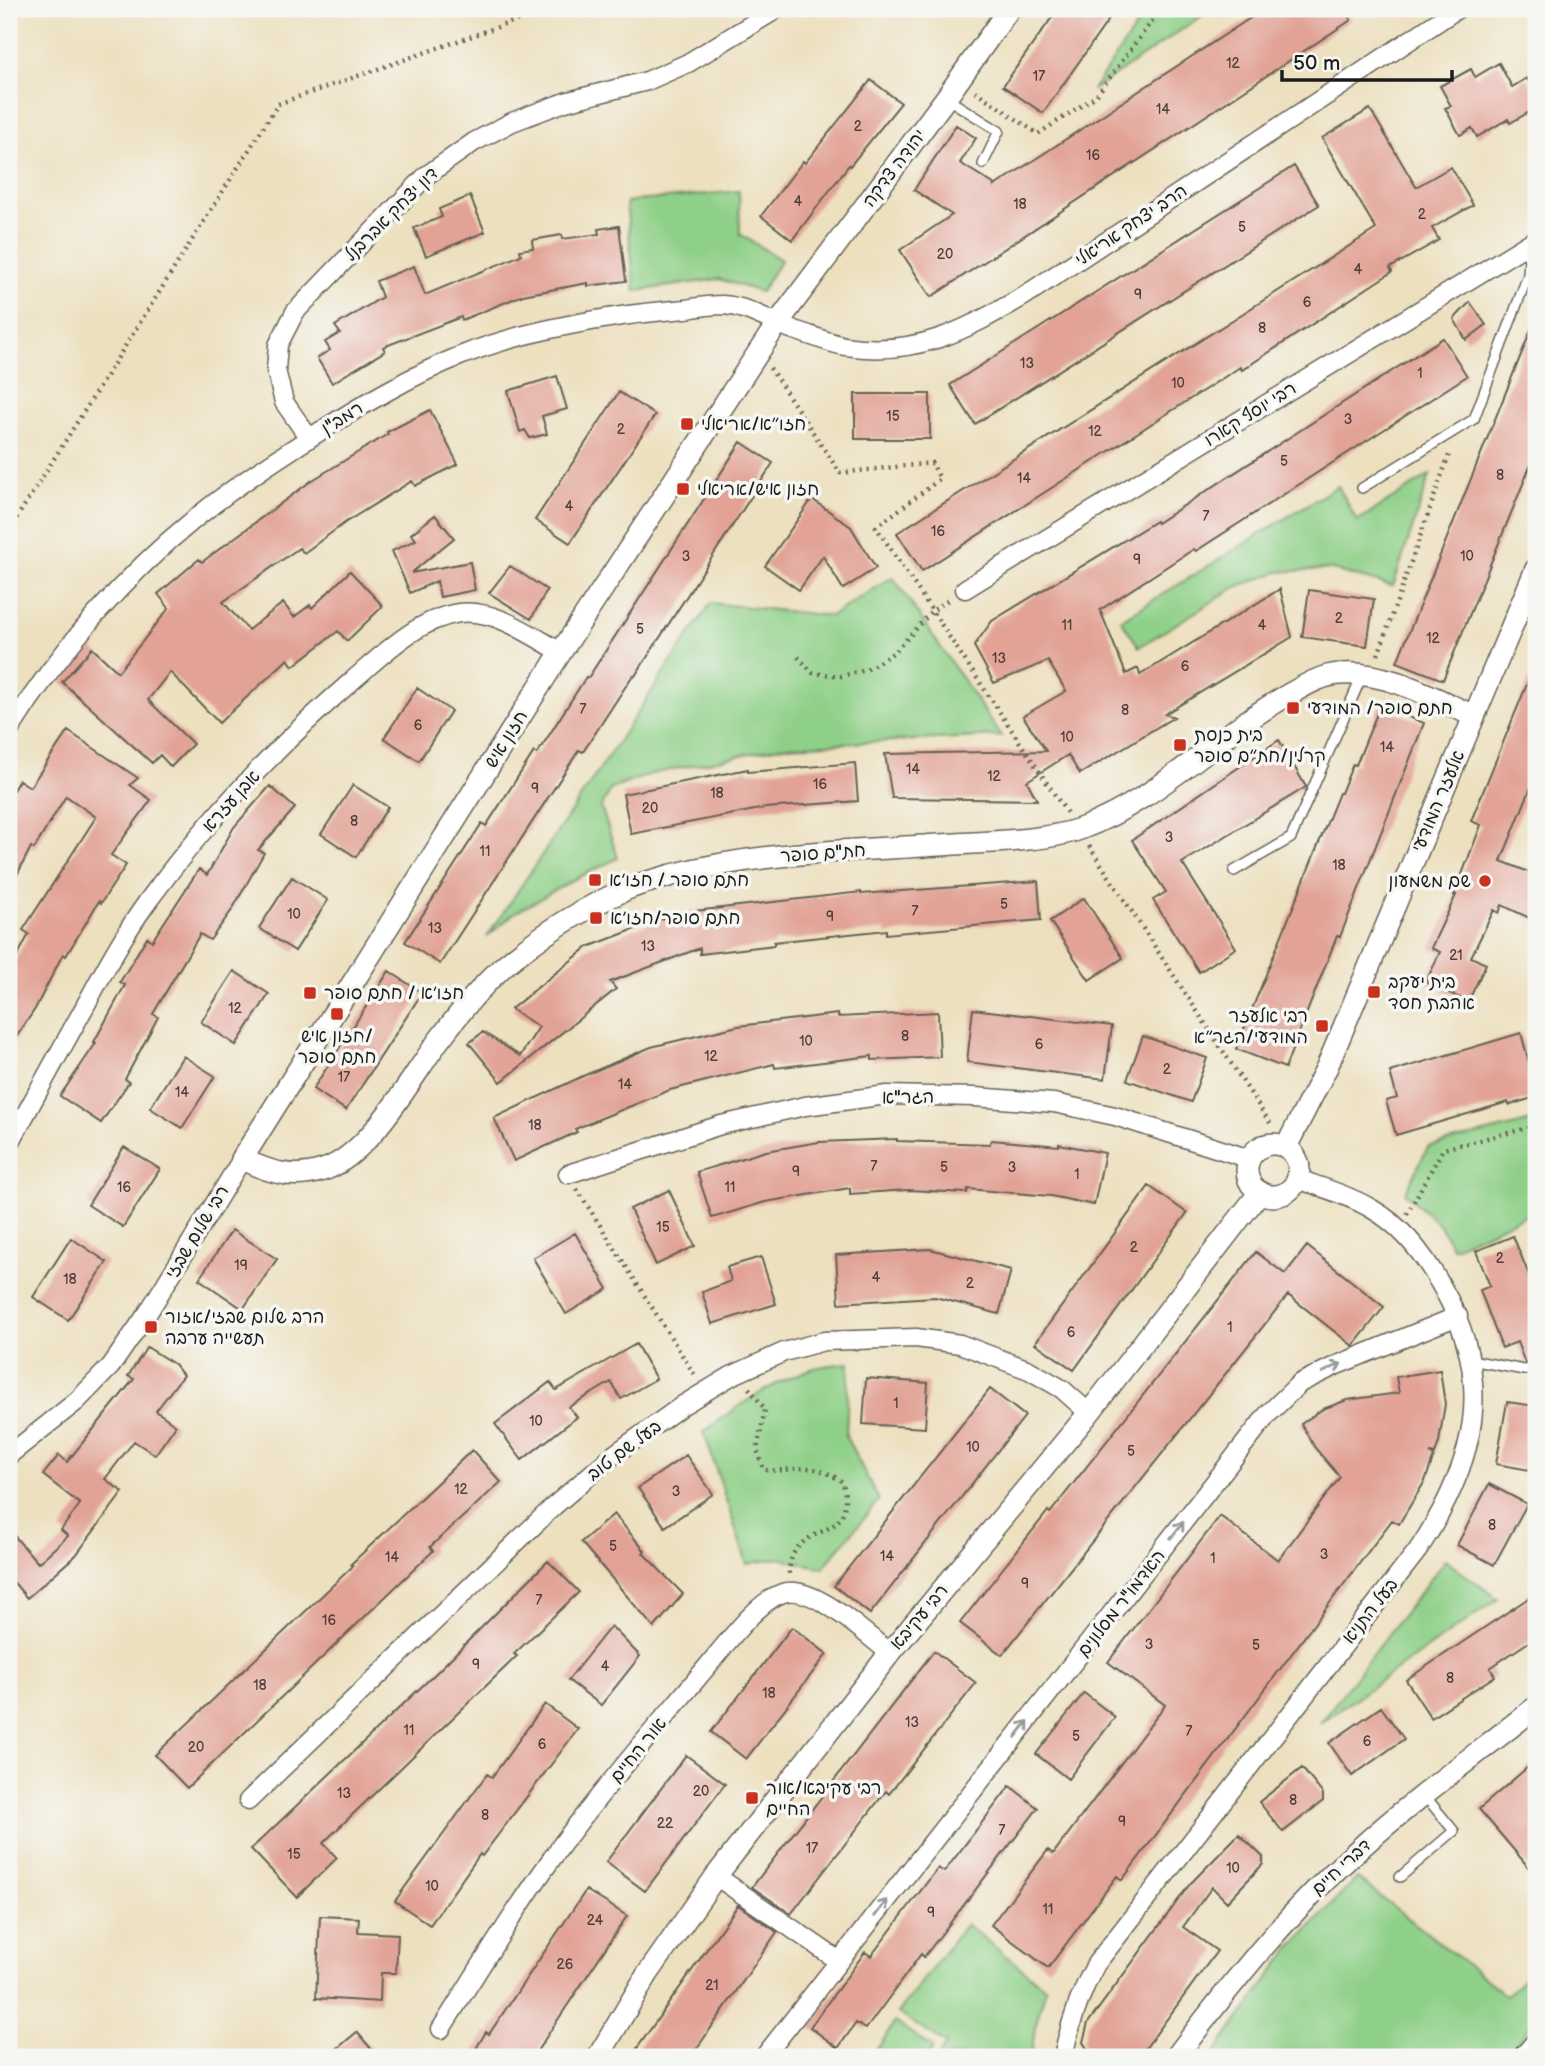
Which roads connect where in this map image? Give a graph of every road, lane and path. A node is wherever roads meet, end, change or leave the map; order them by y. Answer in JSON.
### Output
{"nodes":[{"id":1,"x":549,"y":9,"type":"edge"},
{"id":2,"x":778,"y":9,"type":"edge"},
{"id":3,"x":1009,"y":9,"type":"edge"},
{"id":4,"x":1161,"y":9,"type":"edge"},
{"id":5,"x":1457,"y":9,"type":"edge"},
{"id":6,"x":959,"y":79,"type":"junction"},
{"id":7,"x":946,"y":98,"type":"junction"},
{"id":8,"x":983,"y":164,"type":"dead end"},
{"id":9,"x":1530,"y":243,"type":"edge"},
{"id":10,"x":777,"y":324,"type":"junction"},
{"id":11,"x":760,"y":353,"type":"junction"},
{"id":12,"x":1458,"y":429,"type":"junction"},
{"id":13,"x":309,"y":438,"type":"junction"},
{"id":14,"x":1362,"y":488,"type":"dead end"},
{"id":15,"x":9,"y":530,"type":"edge"},
{"id":16,"x":1536,"y":569,"type":"edge"},
{"id":17,"x":965,"y":589,"type":"joint"},
{"id":18,"x":932,"y":611,"type":"junction"},
{"id":19,"x":561,"y":652,"type":"junction"},
{"id":20,"x":798,"y":657,"type":"dead end"},
{"id":21,"x":1367,"y":675,"type":"junction"},
{"id":22,"x":1474,"y":716,"type":"junction"},
{"id":23,"x":9,"y":731,"type":"edge"},
{"id":24,"x":1078,"y":830,"type":"junction"},
{"id":25,"x":1234,"y":871,"type":"dead end"},
{"id":26,"x":1536,"y":1126,"type":"edge"},
{"id":27,"x":9,"y":1145,"type":"edge"},
{"id":28,"x":1286,"y":1147,"type":"junction"},
{"id":29,"x":242,"y":1158,"type":"junction"},
{"id":30,"x":1250,"y":1159,"type":"junction"},
{"id":31,"x":568,"y":1174,"type":"joint"},
{"id":32,"x":1298,"y":1179,"type":"junction"},
{"id":33,"x":1260,"y":1192,"type":"junction"},
{"id":34,"x":1398,"y":1229,"type":"junction"},
{"id":35,"x":1458,"y":1316,"type":"junction"},
{"id":36,"x":1471,"y":1360,"type":"junction"},
{"id":37,"x":1536,"y":1369,"type":"edge"},
{"id":38,"x":731,"y":1376,"type":"junction"},
{"id":39,"x":706,"y":1392,"type":"junction"},
{"id":40,"x":1089,"y":1413,"type":"junction"},
{"id":41,"x":9,"y":1455,"type":"edge"},
{"id":42,"x":789,"y":1591,"type":"junction"},
{"id":43,"x":890,"y":1653,"type":"junction"},
{"id":44,"x":1536,"y":1707,"type":"edge"},
{"id":45,"x":1424,"y":1796,"type":"junction"},
{"id":46,"x":248,"y":1801,"type":"dead end"},
{"id":47,"x":716,"y":1876,"type":"junction"},
{"id":48,"x":1400,"y":1877,"type":"dead end"},
{"id":49,"x":839,"y":1961,"type":"junction"},
{"id":50,"x":441,"y":2029,"type":"dead end"},
{"id":51,"x":1536,"y":2041,"type":"edge"},
{"id":52,"x":598,"y":2057,"type":"edge"},
{"id":53,"x":764,"y":2057,"type":"edge"},
{"id":54,"x":1063,"y":2057,"type":"edge"},
{"id":55,"x":1175,"y":2057,"type":"edge"},
{"id":56,"x":1522,"y":2057,"type":"edge"}],
"edges":[{"from":1,"to":15,"type":"path"},
{"from":2,"to":13,"type":"street","name":"דון יצחק אברבנל"},
{"from":3,"to":6,"type":"street","name":"יהודה צדקה"},
{"from":4,"to":6,"type":"path"},
{"from":5,"to":10,"type":"street","name":"הרב יצחק אריאלי"},
{"from":6,"to":7,"type":"street","name":"יהודה צדקה"},
{"from":7,"to":8,"type":"lane"},
{"from":7,"to":10,"type":"street","name":"יהודה צדקה"},
{"from":9,"to":12,"type":"lane"},
{"from":9,"to":17,"type":"street","name":"רבי יוסף קארו"},
{"from":10,"to":11,"type":"street","name":"חזון איש"},
{"from":10,"to":13,"type":"street","name":"רמב\"ן"},
{"from":11,"to":18,"type":"path"},
{"from":11,"to":19,"type":"street","name":"חזון איש"},
{"from":12,"to":14,"type":"lane"},
{"from":12,"to":21,"type":"path"},
{"from":13,"to":23,"type":"street","name":"רמב\"ן"},
{"from":16,"to":22,"type":"street","name":"אלעזר המודעי"},
{"from":17,"to":18,"type":"path"},
{"from":18,"to":20,"type":"path"},
{"from":18,"to":24,"type":"path"},
{"from":19,"to":27,"type":"street","name":"אבן עזרא"},
{"from":19,"to":29,"type":"street","name":"חזון איש"},
{"from":21,"to":22,"type":"street","name":"חת\"ם סופר"},
{"from":21,"to":24,"type":"street","name":"חת\"ם סופר"},
{"from":21,"to":25,"type":"lane"},
{"from":22,"to":28,"type":"street","name":"אלעזר המודעי"},
{"from":24,"to":28,"type":"path"},
{"from":24,"to":29,"type":"street","name":"חת\"ם סופר"},
{"from":26,"to":34,"type":"path"},
{"from":28,"to":30,"type":"street"},
{"from":28,"to":32,"type":"street"},
{"from":29,"to":41,"type":"street","name":"רבי שלום שבזי"},
{"from":30,"to":31,"type":"street","name":"הגר\"א"},
{"from":30,"to":33,"type":"street"},
{"from":31,"to":39,"type":"path"},
{"from":32,"to":33,"type":"street"},
{"from":32,"to":34,"type":"street","name":"בעל התניא"},
{"from":33,"to":40,"type":"street","name":"רבי עקיבא"},
{"from":34,"to":35,"type":"street","name":"בעל התניא"},
{"from":35,"to":36,"type":"street","name":"בעל התניא"},
{"from":49,"to":35,"type":"street","name":"האדמו\"ר מסלונים","one_way":true},
{"from":36,"to":37,"type":"lane"},
{"from":36,"to":54,"type":"street","name":"בעל התניא"},
{"from":38,"to":39,"type":"street","name":"בעל שם טוב"},
{"from":38,"to":40,"type":"street","name":"בעל שם טוב"},
{"from":38,"to":42,"type":"path"},
{"from":39,"to":46,"type":"street","name":"בעל שם טוב"},
{"from":40,"to":43,"type":"street","name":"רבי עקיבא"},
{"from":42,"to":43,"type":"street"},
{"from":42,"to":50,"type":"street","name":"אור החיים"},
{"from":43,"to":47,"type":"street","name":"רבי עקיבא"},
{"from":44,"to":45,"type":"street","name":"דברי חיים"},
{"from":45,"to":48,"type":"lane"},
{"from":45,"to":55,"type":"street","name":"דברי חיים"},
{"from":47,"to":49,"type":"street"},
{"from":47,"to":52,"type":"street","name":"רבי עקיבא"},
{"from":49,"to":53,"type":"street","name":"האדמו\"ר מסלונים"},
{"from":51,"to":56,"type":"street"}]}
